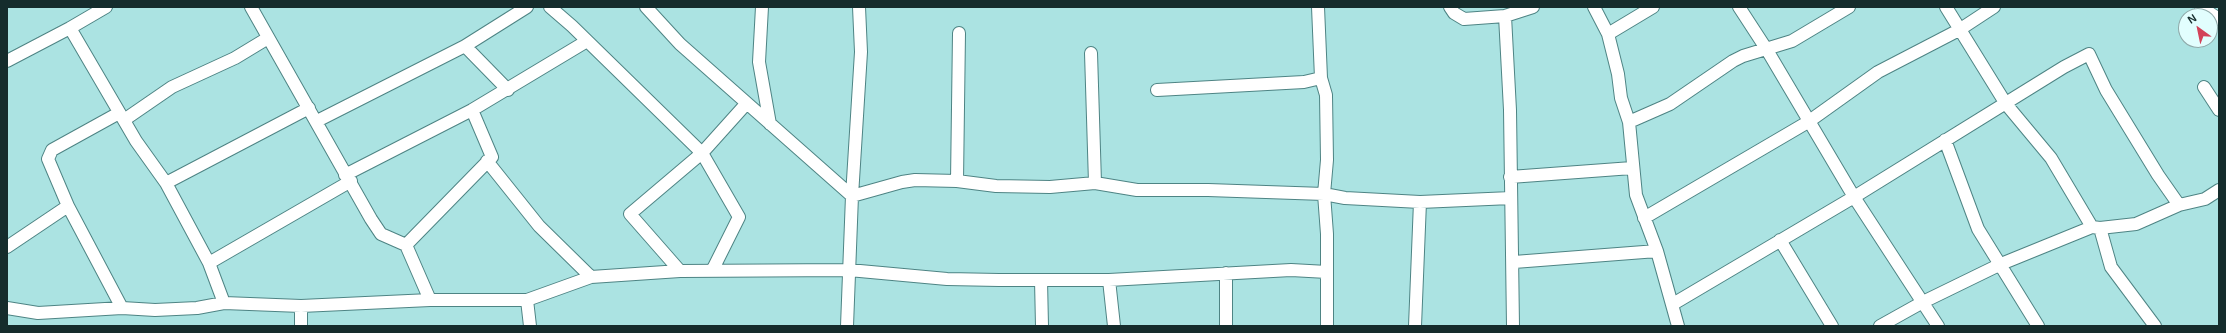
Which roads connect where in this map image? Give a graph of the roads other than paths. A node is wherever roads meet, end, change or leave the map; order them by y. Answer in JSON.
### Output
{"nodes":[{"id":1,"x":106,"y":7,"type":"edge"},
{"id":2,"x":251,"y":7,"type":"edge"},
{"id":3,"x":528,"y":7,"type":"edge"},
{"id":4,"x":550,"y":7,"type":"edge"},
{"id":5,"x":646,"y":7,"type":"edge"},
{"id":6,"x":762,"y":7,"type":"edge"},
{"id":7,"x":860,"y":7,"type":"edge"},
{"id":8,"x":1318,"y":7,"type":"edge"},
{"id":9,"x":1450,"y":7,"type":"edge"},
{"id":10,"x":1533,"y":7,"type":"edge"},
{"id":11,"x":1594,"y":7,"type":"edge"},
{"id":12,"x":1653,"y":7,"type":"edge"},
{"id":13,"x":1739,"y":7,"type":"edge"},
{"id":14,"x":1849,"y":7,"type":"edge"},
{"id":15,"x":1946,"y":7,"type":"edge"},
{"id":16,"x":1994,"y":7,"type":"edge"},
{"id":17,"x":2201,"y":7,"type":"edge"},
{"id":18,"x":1505,"y":16,"type":"junction"},
{"id":19,"x":2219,"y":19,"type":"edge"},
{"id":20,"x":70,"y":28,"type":"junction"},
{"id":21,"x":1959,"y":30,"type":"junction"},
{"id":22,"x":959,"y":33,"type":"dead end"},
{"id":23,"x":1608,"y":34,"type":"junction"},
{"id":24,"x":268,"y":38,"type":"junction"},
{"id":25,"x":587,"y":41,"type":"junction"},
{"id":26,"x":465,"y":46,"type":"junction"},
{"id":27,"x":1767,"y":50,"type":"junction"},
{"id":28,"x":1091,"y":53,"type":"dead end"},
{"id":29,"x":7,"y":61,"type":"edge"},
{"id":30,"x":1321,"y":78,"type":"junction"},
{"id":31,"x":2204,"y":87,"type":"dead end"},
{"id":32,"x":508,"y":90,"type":"junction"},
{"id":33,"x":1157,"y":90,"type":"dead end"},
{"id":34,"x":746,"y":104,"type":"junction"},
{"id":35,"x":2006,"y":104,"type":"junction"},
{"id":36,"x":309,"y":108,"type":"junction"},
{"id":37,"x":472,"y":110,"type":"junction"},
{"id":38,"x":2219,"y":110,"type":"edge"},
{"id":39,"x":122,"y":117,"type":"junction"},
{"id":40,"x":317,"y":121,"type":"junction"},
{"id":41,"x":1628,"y":122,"type":"junction"},
{"id":42,"x":1808,"y":122,"type":"junction"},
{"id":43,"x":770,"y":124,"type":"junction"},
{"id":44,"x":1945,"y":140,"type":"junction"},
{"id":45,"x":702,"y":153,"type":"junction"},
{"id":46,"x":487,"y":161,"type":"junction"},
{"id":47,"x":1632,"y":168,"type":"junction"},
{"id":48,"x":1510,"y":177,"type":"junction"},
{"id":49,"x":348,"y":178,"type":"junction"},
{"id":50,"x":957,"y":181,"type":"junction"},
{"id":51,"x":166,"y":183,"type":"junction"},
{"id":52,"x":1095,"y":183,"type":"junction"},
{"id":53,"x":2219,"y":190,"type":"edge"},
{"id":54,"x":1324,"y":194,"type":"junction"},
{"id":55,"x":852,"y":196,"type":"junction"},
{"id":56,"x":1854,"y":197,"type":"junction"},
{"id":57,"x":1511,"y":198,"type":"junction"},
{"id":58,"x":1420,"y":202,"type":"junction"},
{"id":59,"x":2180,"y":205,"type":"junction"},
{"id":60,"x":68,"y":206,"type":"junction"},
{"id":61,"x":1644,"y":218,"type":"junction"},
{"id":62,"x":2096,"y":228,"type":"junction"},
{"id":63,"x":1780,"y":240,"type":"junction"},
{"id":64,"x":406,"y":245,"type":"junction"},
{"id":65,"x":7,"y":247,"type":"edge"},
{"id":66,"x":1657,"y":251,"type":"junction"},
{"id":67,"x":1514,"y":262,"type":"junction"},
{"id":68,"x":209,"y":263,"type":"junction"},
{"id":69,"x":2001,"y":264,"type":"junction"},
{"id":70,"x":849,"y":270,"type":"junction"},
{"id":71,"x":680,"y":271,"type":"junction"},
{"id":72,"x":712,"y":271,"type":"junction"},
{"id":73,"x":1327,"y":272,"type":"junction"},
{"id":74,"x":1226,"y":273,"type":"junction"},
{"id":75,"x":591,"y":277,"type":"junction"},
{"id":76,"x":1042,"y":280,"type":"junction"},
{"id":77,"x":1109,"y":280,"type":"junction"},
{"id":78,"x":430,"y":300,"type":"junction"},
{"id":79,"x":528,"y":300,"type":"junction"},
{"id":80,"x":1923,"y":302,"type":"junction"},
{"id":81,"x":224,"y":303,"type":"junction"},
{"id":82,"x":1673,"y":304,"type":"junction"},
{"id":83,"x":301,"y":306,"type":"junction"},
{"id":84,"x":7,"y":308,"type":"edge"},
{"id":85,"x":122,"y":308,"type":"junction"},
{"id":86,"x":301,"y":326,"type":"edge"},
{"id":87,"x":530,"y":326,"type":"edge"},
{"id":88,"x":847,"y":326,"type":"edge"},
{"id":89,"x":1042,"y":326,"type":"edge"},
{"id":90,"x":1114,"y":326,"type":"edge"},
{"id":91,"x":1226,"y":326,"type":"edge"},
{"id":92,"x":1327,"y":326,"type":"edge"},
{"id":93,"x":1415,"y":326,"type":"edge"},
{"id":94,"x":1513,"y":326,"type":"edge"},
{"id":95,"x":1678,"y":326,"type":"edge"},
{"id":96,"x":1832,"y":326,"type":"edge"},
{"id":97,"x":1880,"y":326,"type":"edge"},
{"id":98,"x":1938,"y":326,"type":"edge"},
{"id":99,"x":2038,"y":326,"type":"edge"},
{"id":100,"x":2155,"y":326,"type":"edge"}],
"edges":[{"from":1,"to":20,"type":"street"},
{"from":2,"to":24,"type":"street"},
{"from":3,"to":26,"type":"street"},
{"from":4,"to":25,"type":"street"},
{"from":5,"to":34,"type":"street"},
{"from":6,"to":43,"type":"street"},
{"from":7,"to":55,"type":"street"},
{"from":8,"to":30,"type":"street"},
{"from":9,"to":18,"type":"street"},
{"from":10,"to":18,"type":"street"},
{"from":11,"to":23,"type":"street"},
{"from":12,"to":23,"type":"street"},
{"from":13,"to":27,"type":"street"},
{"from":14,"to":27,"type":"street"},
{"from":15,"to":21,"type":"street"},
{"from":16,"to":21,"type":"street"},
{"from":17,"to":19,"type":"street"},
{"from":18,"to":48,"type":"street"},
{"from":20,"to":29,"type":"street"},
{"from":20,"to":39,"type":"street"},
{"from":21,"to":35,"type":"street"},
{"from":21,"to":42,"type":"street"},
{"from":22,"to":50,"type":"street"},
{"from":23,"to":41,"type":"street"},
{"from":24,"to":36,"type":"street"},
{"from":24,"to":39,"type":"street"},
{"from":25,"to":32,"type":"street"},
{"from":25,"to":45,"type":"street"},
{"from":26,"to":32,"type":"street"},
{"from":26,"to":40,"type":"street"},
{"from":27,"to":41,"type":"street"},
{"from":27,"to":42,"type":"street"},
{"from":28,"to":52,"type":"street"},
{"from":30,"to":33,"type":"street"},
{"from":30,"to":54,"type":"street"},
{"from":31,"to":38,"type":"street"},
{"from":32,"to":37,"type":"street"},
{"from":34,"to":43,"type":"street"},
{"from":34,"to":45,"type":"street"},
{"from":35,"to":44,"type":"street"},
{"from":35,"to":59,"type":"street"},
{"from":35,"to":62,"type":"street"},
{"from":36,"to":40,"type":"street"},
{"from":36,"to":51,"type":"street"},
{"from":37,"to":46,"type":"street"},
{"from":37,"to":49,"type":"street"},
{"from":39,"to":51,"type":"street"},
{"from":39,"to":60,"type":"street"},
{"from":40,"to":49,"type":"street"},
{"from":41,"to":47,"type":"street"},
{"from":42,"to":56,"type":"street"},
{"from":42,"to":61,"type":"street"},
{"from":43,"to":55,"type":"street"},
{"from":44,"to":56,"type":"street"},
{"from":44,"to":69,"type":"street"},
{"from":45,"to":71,"type":"street"},
{"from":45,"to":72,"type":"street"},
{"from":46,"to":64,"type":"street"},
{"from":46,"to":75,"type":"street"},
{"from":47,"to":48,"type":"street"},
{"from":47,"to":61,"type":"street"},
{"from":48,"to":57,"type":"street"},
{"from":49,"to":64,"type":"street"},
{"from":49,"to":68,"type":"street"},
{"from":50,"to":52,"type":"street"},
{"from":50,"to":55,"type":"street"},
{"from":51,"to":68,"type":"street"},
{"from":52,"to":54,"type":"street"},
{"from":53,"to":59,"type":"street"},
{"from":54,"to":58,"type":"street"},
{"from":54,"to":73,"type":"street"},
{"from":55,"to":70,"type":"street"},
{"from":56,"to":63,"type":"street"},
{"from":56,"to":80,"type":"street"},
{"from":57,"to":58,"type":"street"},
{"from":57,"to":67,"type":"street"},
{"from":58,"to":93,"type":"street"},
{"from":59,"to":62,"type":"street"},
{"from":60,"to":65,"type":"street"},
{"from":60,"to":85,"type":"street"},
{"from":61,"to":66,"type":"street"},
{"from":62,"to":69,"type":"street"},
{"from":62,"to":100,"type":"street"},
{"from":63,"to":82,"type":"street"},
{"from":63,"to":96,"type":"street"},
{"from":64,"to":78,"type":"street"},
{"from":66,"to":67,"type":"street"},
{"from":66,"to":82,"type":"street"},
{"from":67,"to":94,"type":"street"},
{"from":68,"to":81,"type":"street"},
{"from":69,"to":80,"type":"street"},
{"from":69,"to":99,"type":"street"},
{"from":70,"to":72,"type":"street"},
{"from":70,"to":76,"type":"street"},
{"from":70,"to":88,"type":"street"},
{"from":71,"to":72,"type":"street"},
{"from":71,"to":75,"type":"street"},
{"from":73,"to":74,"type":"street"},
{"from":73,"to":92,"type":"street"},
{"from":74,"to":77,"type":"street"},
{"from":74,"to":91,"type":"street"},
{"from":75,"to":79,"type":"street"},
{"from":76,"to":77,"type":"street"},
{"from":76,"to":89,"type":"street"},
{"from":77,"to":90,"type":"street"},
{"from":78,"to":79,"type":"street"},
{"from":78,"to":83,"type":"street"},
{"from":79,"to":87,"type":"street"},
{"from":80,"to":97,"type":"street"},
{"from":80,"to":98,"type":"street"},
{"from":81,"to":83,"type":"street"},
{"from":81,"to":85,"type":"street"},
{"from":82,"to":95,"type":"street"},
{"from":83,"to":86,"type":"street"},
{"from":84,"to":85,"type":"street"}]}
